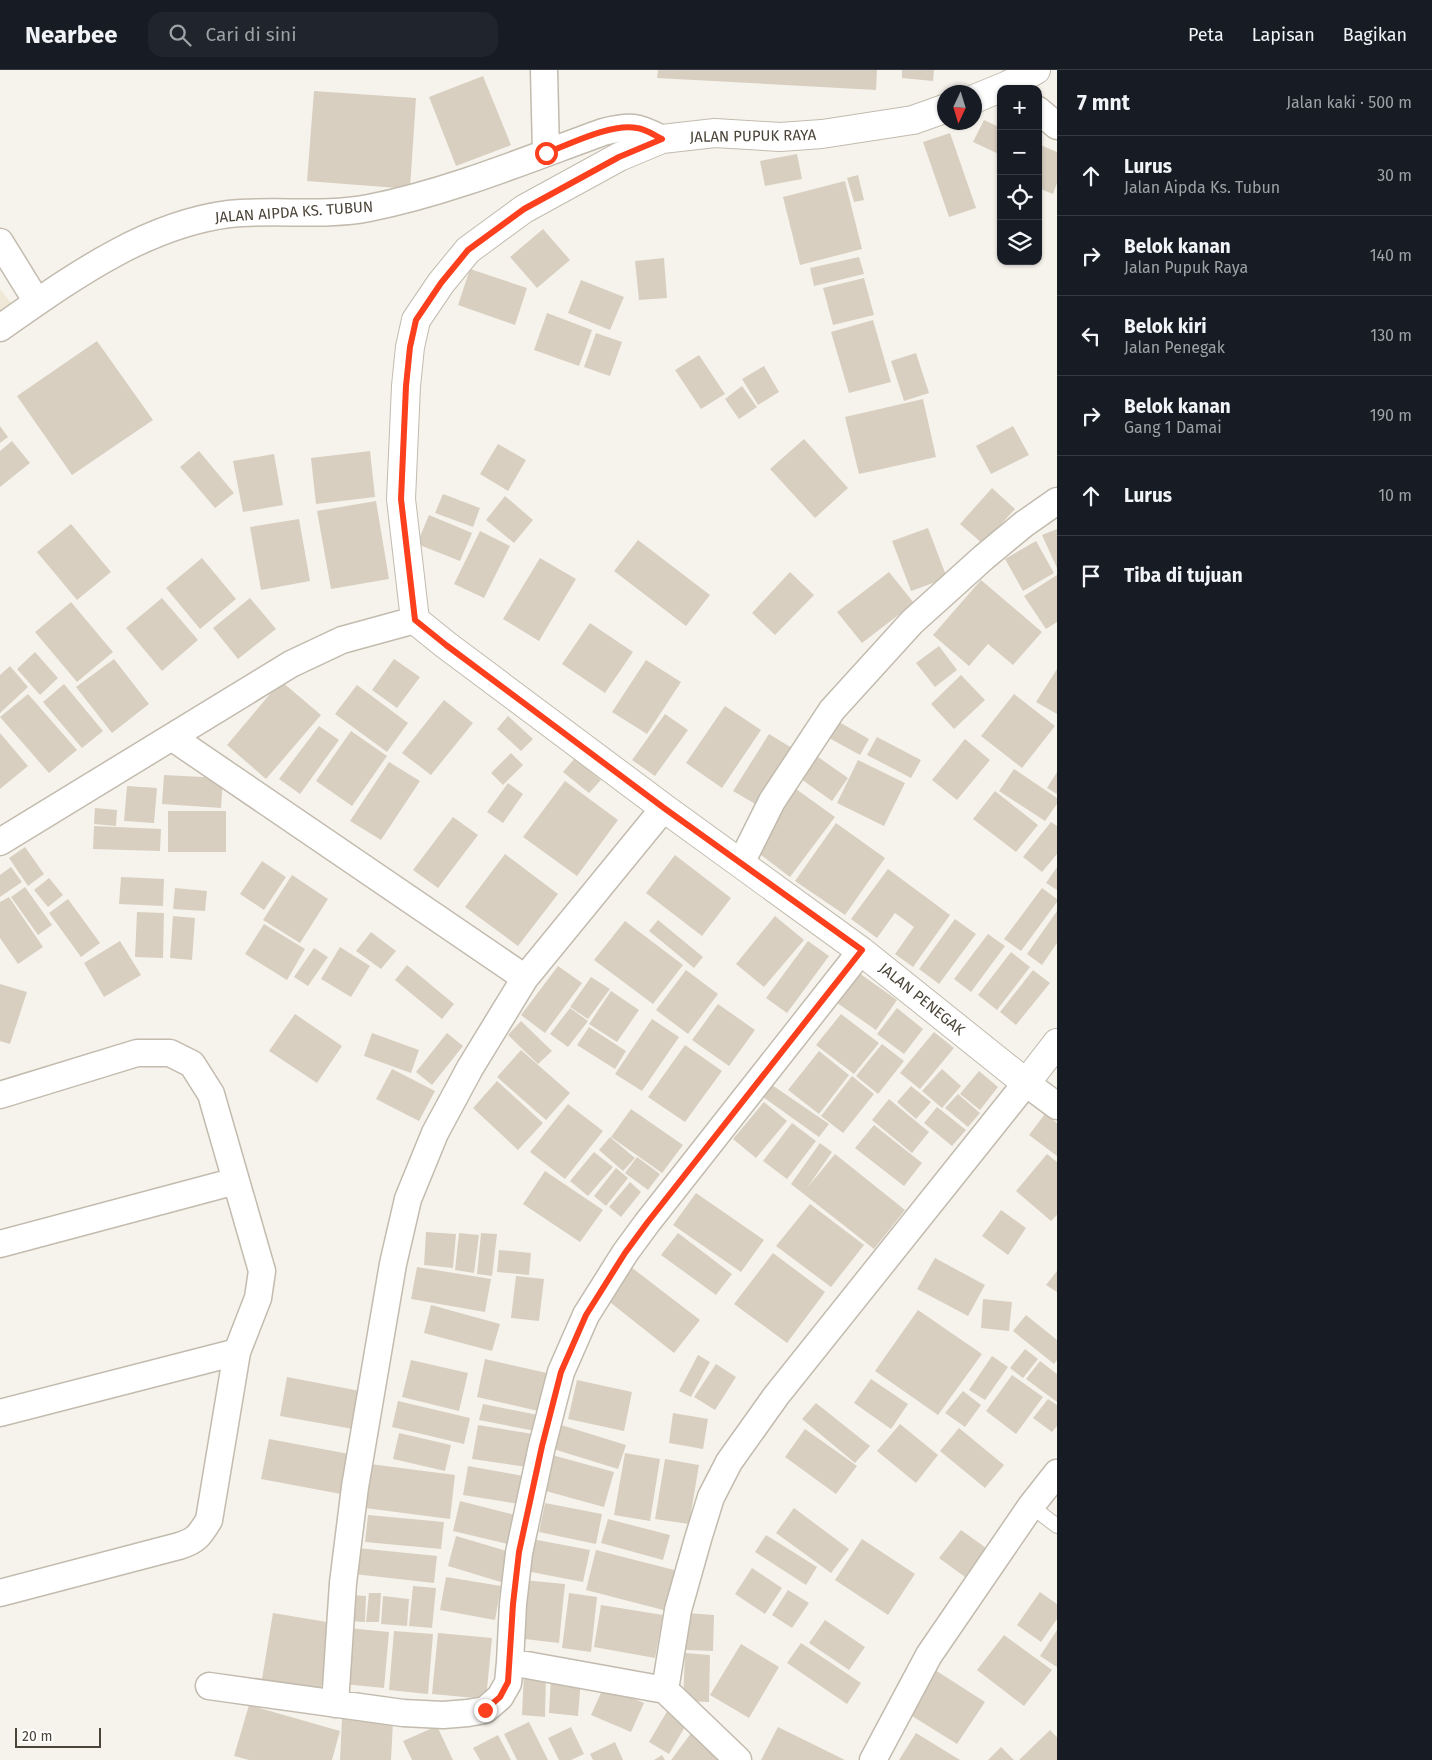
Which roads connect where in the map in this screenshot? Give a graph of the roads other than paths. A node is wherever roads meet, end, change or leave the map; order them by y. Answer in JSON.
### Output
{"nodes":[{"id":1,"x":544,"y":70,"type":"edge"},
{"id":2,"x":1036,"y":70,"type":"edge"},
{"id":3,"x":1013,"y":85,"type":"edge"},
{"id":4,"x":997,"y":91,"type":"edge"},
{"id":5,"x":982,"y":96,"type":"edge"},
{"id":6,"x":937,"y":112,"type":"edge"},
{"id":7,"x":1042,"y":113,"type":"edge"},
{"id":8,"x":1057,"y":126,"type":"edge"},
{"id":9,"x":662,"y":139,"type":"junction"},
{"id":10,"x":546,"y":153,"type":"junction"},
{"id":11,"x":0,"y":242,"type":"edge"},
{"id":12,"x":37,"y":302,"type":"junction"},
{"id":13,"x":0,"y":328,"type":"edge"},
{"id":14,"x":1057,"y":501,"type":"edge"},
{"id":15,"x":415,"y":620,"type":"junction"},
{"id":16,"x":173,"y":738,"type":"junction"},
{"id":17,"x":664,"y":808,"type":"junction"},
{"id":18,"x":0,"y":842,"type":"edge"},
{"id":19,"x":741,"y":863,"type":"junction"},
{"id":20,"x":862,"y":950,"type":"junction"},
{"id":21,"x":525,"y":978,"type":"junction"},
{"id":22,"x":1057,"y":1043,"type":"edge"},
{"id":23,"x":1026,"y":1083,"type":"junction"},
{"id":24,"x":0,"y":1095,"type":"edge"},
{"id":25,"x":1057,"y":1106,"type":"edge"},
{"id":26,"x":236,"y":1181,"type":"junction"},
{"id":27,"x":0,"y":1244,"type":"edge"},
{"id":28,"x":237,"y":1352,"type":"junction"},
{"id":29,"x":0,"y":1413,"type":"edge"},
{"id":30,"x":1057,"y":1473,"type":"edge"},
{"id":31,"x":1031,"y":1506,"type":"junction"},
{"id":32,"x":1057,"y":1526,"type":"edge"},
{"id":33,"x":0,"y":1593,"type":"edge"},
{"id":34,"x":510,"y":1662,"type":"junction"},
{"id":35,"x":209,"y":1686,"type":"dead end"},
{"id":36,"x":665,"y":1690,"type":"junction"},
{"id":37,"x":335,"y":1704,"type":"junction"},
{"id":38,"x":738,"y":1760,"type":"edge"},
{"id":39,"x":873,"y":1760,"type":"edge"}],
"edges":[{"from":1,"to":10,"type":"street"},
{"from":2,"to":3,"type":"street"},
{"from":4,"to":5,"type":"street"},
{"from":6,"to":9,"type":"street","name":"JALAN PUPUK RAYA"},
{"from":7,"to":8,"type":"street"},
{"from":9,"to":10,"type":"street","name":"JALAN AIPDA KS. TUBUN"},
{"from":9,"to":15,"type":"street","name":"JALAN PUPUK RAYA"},
{"from":10,"to":12,"type":"street","name":"JALAN AIPDA KS. TUBUN"},
{"from":11,"to":12,"type":"street"},
{"from":12,"to":13,"type":"street","name":"JALAN AIPDA KS. TUBUN"},
{"from":14,"to":19,"type":"street"},
{"from":15,"to":16,"type":"street"},
{"from":15,"to":17,"type":"street","name":"JALAN PENEGAK"},
{"from":16,"to":18,"type":"street"},
{"from":16,"to":21,"type":"street"},
{"from":17,"to":19,"type":"street","name":"JALAN PENEGAK"},
{"from":17,"to":21,"type":"street"},
{"from":19,"to":20,"type":"street","name":"JALAN PENEGAK"},
{"from":20,"to":23,"type":"street","name":"JALAN PENEGAK"},
{"from":20,"to":34,"type":"street"},
{"from":21,"to":37,"type":"street"},
{"from":22,"to":23,"type":"street"},
{"from":23,"to":25,"type":"street"},
{"from":23,"to":36,"type":"street"},
{"from":24,"to":26,"type":"street"},
{"from":26,"to":27,"type":"street"},
{"from":26,"to":28,"type":"street"},
{"from":28,"to":29,"type":"street"},
{"from":28,"to":33,"type":"street"},
{"from":30,"to":31,"type":"street"},
{"from":31,"to":32,"type":"lane"},
{"from":31,"to":39,"type":"street"},
{"from":34,"to":36,"type":"street"},
{"from":34,"to":37,"type":"street"},
{"from":35,"to":37,"type":"street"},
{"from":36,"to":38,"type":"street"}]}
